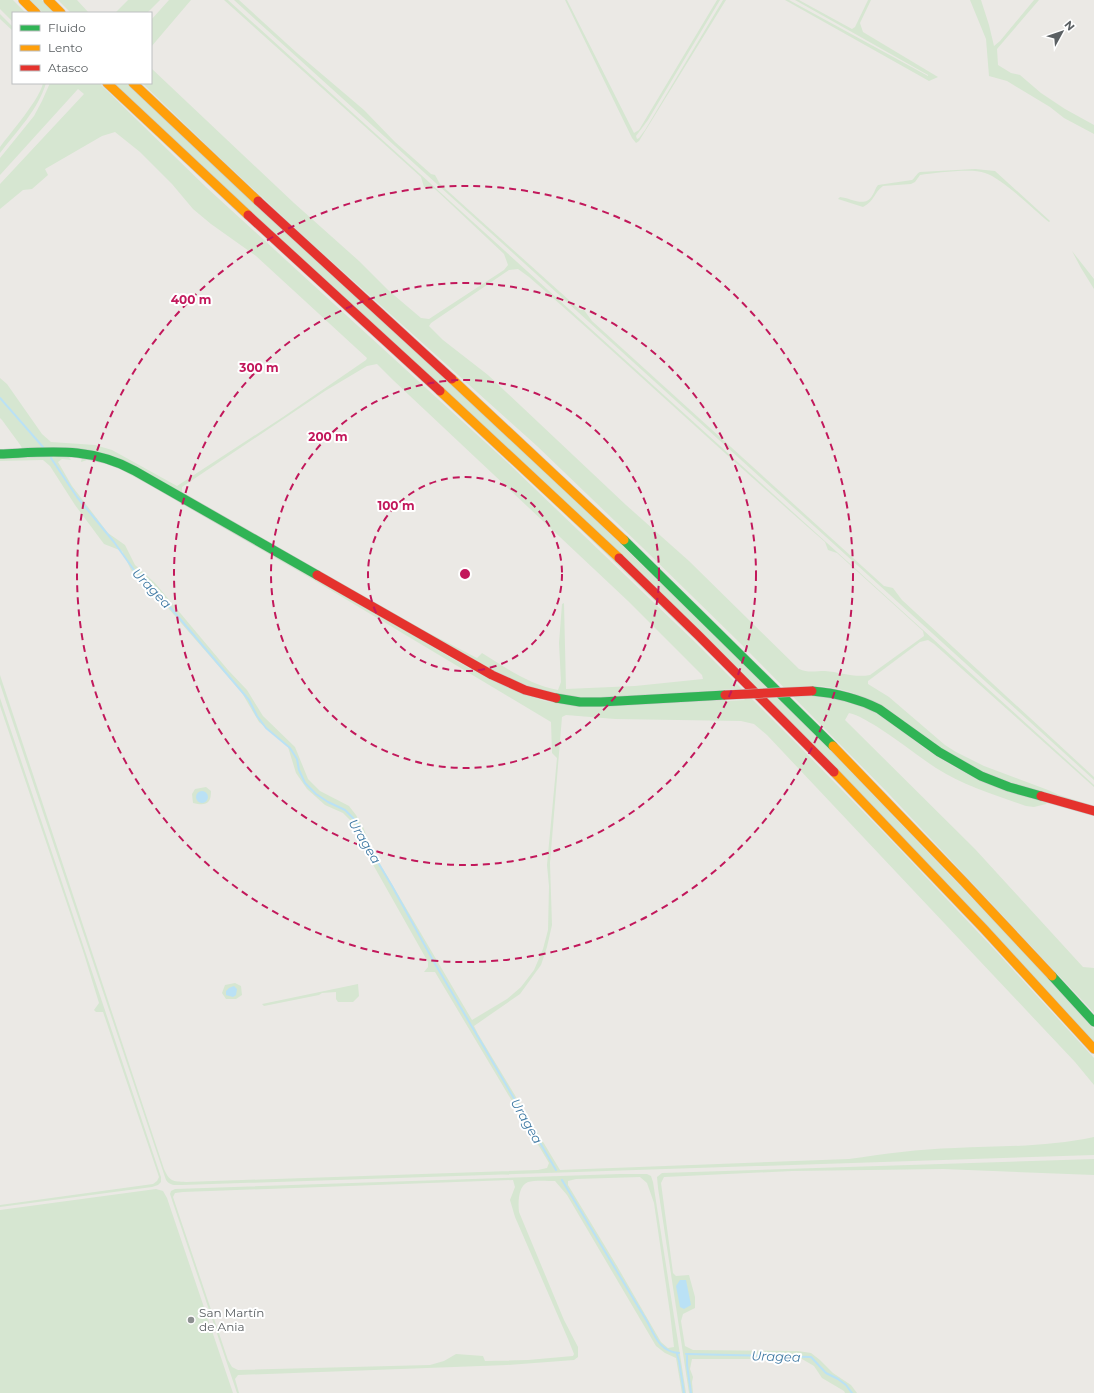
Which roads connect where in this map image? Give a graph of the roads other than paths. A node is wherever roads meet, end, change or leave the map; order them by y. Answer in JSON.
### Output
{"nodes":[{"id":1,"x":23,"y":0,"type":"edge"},
{"id":2,"x":48,"y":0,"type":"edge"},
{"id":3,"x":35,"y":12,"type":"edge"},
{"id":4,"x":60,"y":12,"type":"edge"},
{"id":5,"x":108,"y":84,"type":"edge"},
{"id":6,"x":134,"y":84,"type":"edge"},
{"id":7,"x":0,"y":454,"type":"edge"},
{"id":8,"x":1094,"y":811,"type":"edge"},
{"id":9,"x":1094,"y":1022,"type":"edge"},
{"id":10,"x":1094,"y":1049,"type":"edge"}],
"edges":[{"from":1,"to":3,"type":"main road"},
{"from":2,"to":4,"type":"main road"},
{"from":5,"to":10,"type":"main road"},
{"from":6,"to":9,"type":"main road"},
{"from":7,"to":8,"type":"main road","bridge":true}]}
